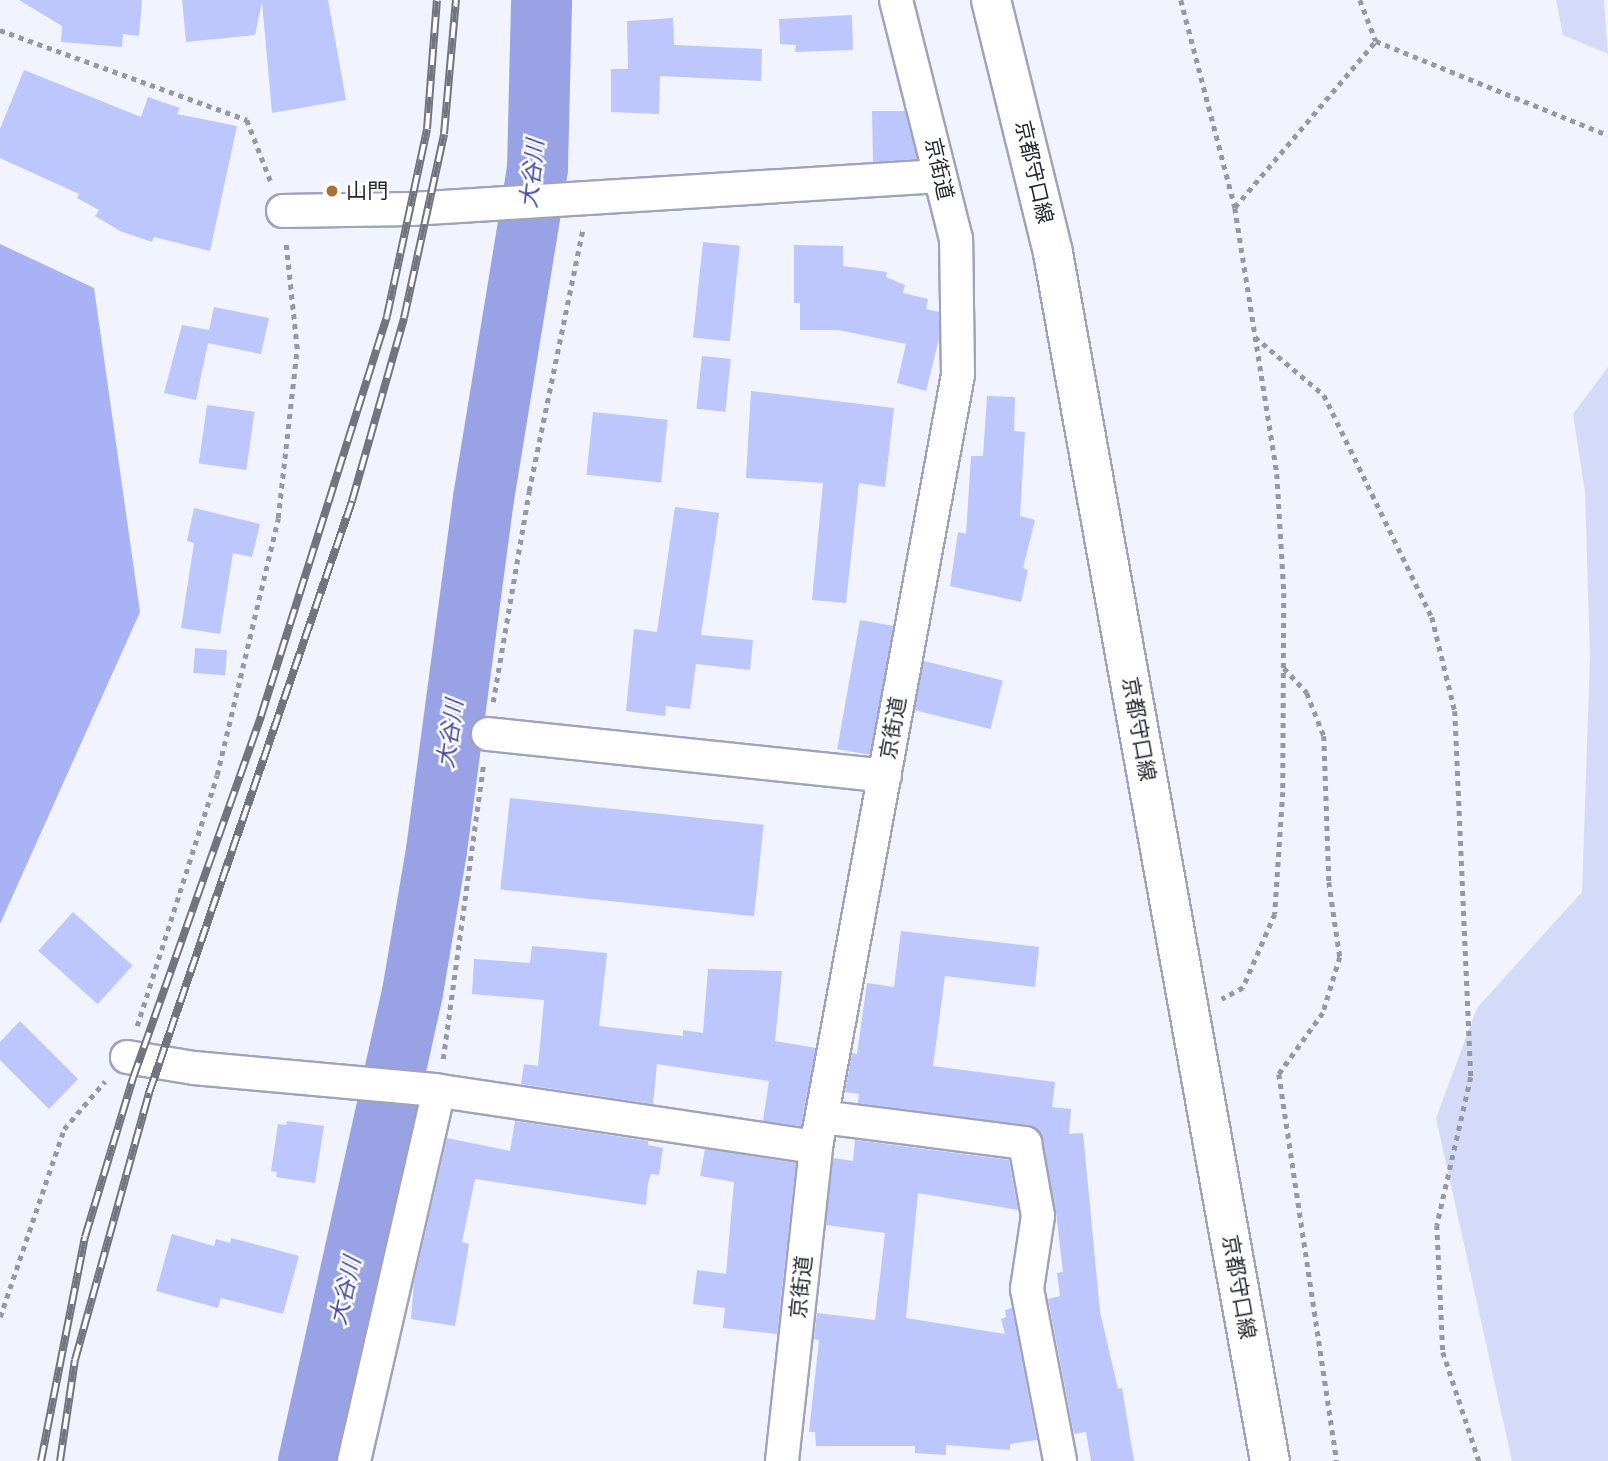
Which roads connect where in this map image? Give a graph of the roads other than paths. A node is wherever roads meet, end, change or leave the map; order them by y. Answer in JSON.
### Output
{"nodes":[{"id":1,"x":898,"y":0,"type":"edge"},
{"id":2,"x":991,"y":0,"type":"edge"},
{"id":3,"x":940,"y":176,"type":"junction"},
{"id":4,"x":283,"y":211,"type":"road end"},
{"id":5,"x":488,"y":734,"type":"road end"},
{"id":6,"x":884,"y":776,"type":"junction"},
{"id":7,"x":127,"y":1057,"type":"road end"},
{"id":8,"x":437,"y":1091,"type":"junction"},
{"id":9,"x":819,"y":1132,"type":"junction"},
{"id":10,"x":354,"y":1461,"type":"edge"},
{"id":11,"x":782,"y":1461,"type":"edge"},
{"id":12,"x":1060,"y":1461,"type":"edge"},
{"id":13,"x":1270,"y":1461,"type":"edge"}],
"edges":[{"from":1,"to":3,"type":"street","name":"京街道"},
{"from":2,"to":13,"type":"main road","name":"京都守口線"},
{"from":3,"to":4,"type":"street"},
{"from":3,"to":6,"type":"street","name":"京街道"},
{"from":5,"to":6,"type":"street"},
{"from":6,"to":9,"type":"street","name":"京街道"},
{"from":7,"to":8,"type":"street"},
{"from":8,"to":9,"type":"street"},
{"from":8,"to":10,"type":"street"},
{"from":9,"to":11,"type":"street","name":"京街道"},
{"from":9,"to":12,"type":"street"}]}
